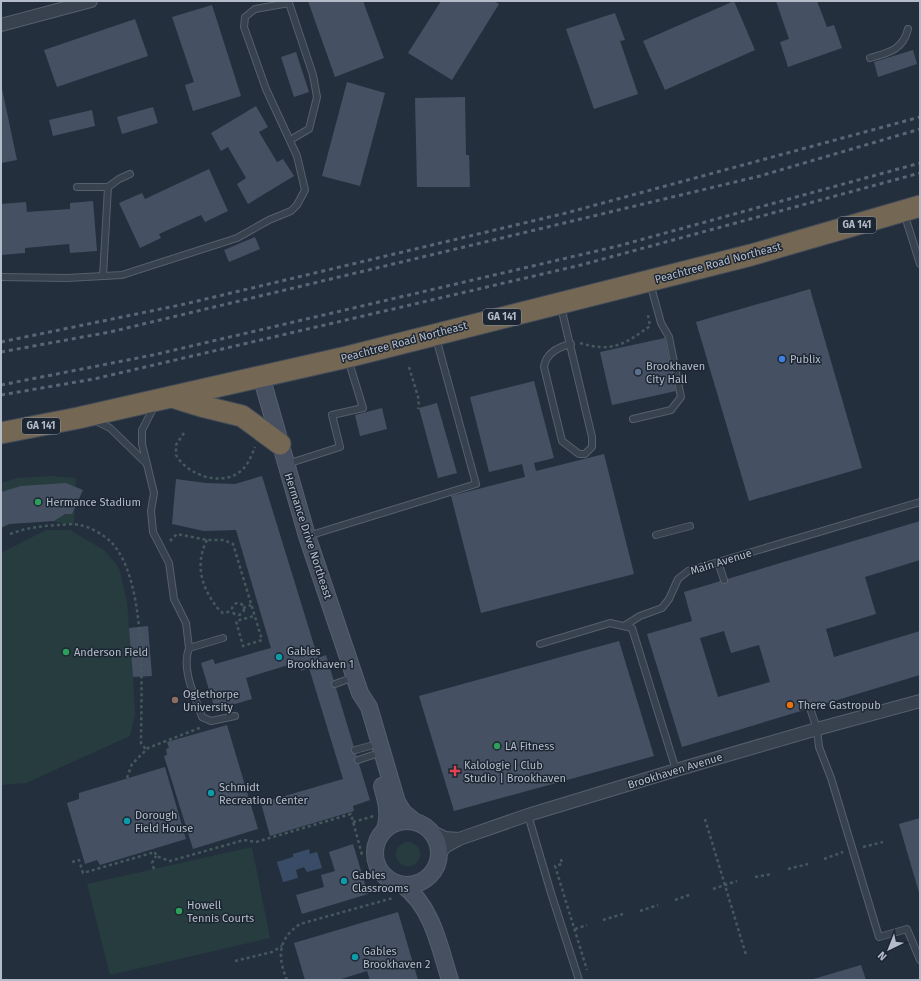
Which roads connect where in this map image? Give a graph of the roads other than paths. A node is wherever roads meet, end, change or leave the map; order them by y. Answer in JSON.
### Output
{"nodes":[{"id":1,"x":91,"y":1,"type":"edge"},
{"id":2,"x":1,"y":24,"type":"edge"},
{"id":3,"x":908,"y":28,"type":"dead end"},
{"id":4,"x":870,"y":58,"type":"dead end"},
{"id":5,"x":290,"y":140,"type":"junction"},
{"id":6,"x":130,"y":174,"type":"dead end"},
{"id":7,"x":77,"y":187,"type":"dead end"},
{"id":8,"x":108,"y":187,"type":"junction"},
{"id":9,"x":912,"y":209,"type":"edge"},
{"id":10,"x":920,"y":264,"type":"edge"},
{"id":11,"x":103,"y":276,"type":"junction"},
{"id":12,"x":1,"y":277,"type":"edge"},
{"id":13,"x":650,"y":281,"type":"junction"},
{"id":14,"x":560,"y":302,"type":"junction"},
{"id":15,"x":435,"y":333,"type":"junction"},
{"id":16,"x":571,"y":344,"type":"junction"},
{"id":17,"x":347,"y":357,"type":"junction"},
{"id":18,"x":261,"y":376,"type":"junction"},
{"id":19,"x":165,"y":398,"type":"junction"},
{"id":20,"x":85,"y":416,"type":"junction"},
{"id":21,"x":632,"y":419,"type":"dead end"},
{"id":22,"x":1,"y":433,"type":"edge"},
{"id":23,"x":280,"y":444,"type":"junction"},
{"id":24,"x":146,"y":463,"type":"junction"},
{"id":25,"x":286,"y":464,"type":"junction"},
{"id":26,"x":920,"y":502,"type":"edge"},
{"id":27,"x":690,"y":526,"type":"dead end"},
{"id":28,"x":656,"y":535,"type":"dead end"},
{"id":29,"x":307,"y":536,"type":"junction"},
{"id":30,"x":718,"y":562,"type":"junction"},
{"id":31,"x":724,"y":580,"type":"dead end"},
{"id":32,"x":624,"y":626,"type":"junction"},
{"id":33,"x":222,"y":638,"type":"dead end"},
{"id":34,"x":540,"y":644,"type":"dead end"},
{"id":35,"x":189,"y":648,"type":"junction"},
{"id":36,"x":355,"y":677,"type":"junction"},
{"id":37,"x":335,"y":684,"type":"dead end"},
{"id":38,"x":360,"y":693,"type":"junction"},
{"id":39,"x":920,"y":701,"type":"edge"},
{"id":40,"x":810,"y":708,"type":"dead end"},
{"id":41,"x":235,"y":716,"type":"dead end"},
{"id":42,"x":817,"y":729,"type":"junction"},
{"id":43,"x":676,"y":770,"type":"junction"},
{"id":44,"x":528,"y":815,"type":"junction"},
{"id":45,"x":414,"y":821,"type":"junction"},
{"id":46,"x":385,"y":829,"type":"junction"},
{"id":47,"x":433,"y":832,"type":"junction"},
{"id":48,"x":459,"y":839,"type":"junction"},
{"id":49,"x":440,"y":853,"type":"junction"},
{"id":50,"x":426,"y":879,"type":"junction"},
{"id":51,"x":403,"y":885,"type":"junction"},
{"id":52,"x":425,"y":911,"type":"junction"},
{"id":53,"x":920,"y":960,"type":"edge"},
{"id":54,"x":450,"y":980,"type":"edge"},
{"id":55,"x":579,"y":980,"type":"edge"}],
"edges":[{"from":1,"to":2,"type":"street"},
{"from":3,"to":4,"type":"lane"},
{"from":5,"to":5,"type":"lane"},
{"from":5,"to":11,"type":"lane"},
{"from":6,"to":8,"type":"lane"},
{"from":7,"to":8,"type":"lane"},
{"from":8,"to":11,"type":"lane"},
{"from":9,"to":10,"type":"lane"},
{"from":9,"to":13,"type":"highway","name":"Peachtree Road Northeast","number":"GA 141"},
{"from":11,"to":12,"type":"lane"},
{"from":13,"to":14,"type":"highway","name":"Peachtree Road Northeast","number":"GA 141"},
{"from":13,"to":21,"type":"lane"},
{"from":14,"to":15,"type":"highway","name":"Peachtree Road Northeast","number":"GA 141"},
{"from":14,"to":16,"type":"lane"},
{"from":15,"to":17,"type":"highway","name":"Peachtree Road Northeast","number":"GA 141"},
{"from":15,"to":29,"type":"lane"},
{"from":16,"to":16,"type":"lane"},
{"from":17,"to":18,"type":"highway","name":"Peachtree Road Northeast","number":"GA 141"},
{"from":17,"to":25,"type":"lane"},
{"from":18,"to":19,"type":"highway","name":"Peachtree Road Northeast","number":"GA 141"},
{"from":18,"to":23,"type":"street","name":"Hermance Drive Northeast"},
{"from":19,"to":20,"type":"highway","name":"Peachtree Road Northeast","number":"GA 141"},
{"from":19,"to":23,"type":"highway"},
{"from":19,"to":24,"type":"lane"},
{"from":20,"to":22,"type":"highway","name":"Peachtree Road Northeast","number":"GA 141"},
{"from":20,"to":24,"type":"lane"},
{"from":23,"to":25,"type":"street","name":"Hermance Drive Northeast"},
{"from":24,"to":35,"type":"lane"},
{"from":25,"to":29,"type":"street","name":"Hermance Drive Northeast"},
{"from":26,"to":30,"type":"lane","name":"Main Avenue"},
{"from":27,"to":28,"type":"lane"},
{"from":29,"to":36,"type":"street","name":"Hermance Drive Northeast"},
{"from":30,"to":31,"type":"lane"},
{"from":30,"to":32,"type":"lane","name":"Main Avenue"},
{"from":32,"to":34,"type":"lane"},
{"from":32,"to":43,"type":"lane"},
{"from":33,"to":35,"type":"lane"},
{"from":35,"to":41,"type":"lane"},
{"from":36,"to":37,"type":"lane"},
{"from":36,"to":38,"type":"street","name":"Hermance Drive Northeast"},
{"from":38,"to":45,"type":"street","name":"Hermance Drive Northeast"},
{"from":38,"to":46,"type":"street","name":"Hermance Drive Northeast"},
{"from":39,"to":42,"type":"street","name":"Brookhaven Avenue"},
{"from":40,"to":42,"type":"lane"},
{"from":42,"to":43,"type":"street","name":"Brookhaven Avenue"},
{"from":42,"to":53,"type":"lane"},
{"from":43,"to":44,"type":"street","name":"Brookhaven Avenue"},
{"from":44,"to":48,"type":"street","name":"Brookhaven Avenue"},
{"from":44,"to":55,"type":"lane"},
{"from":45,"to":46,"type":"street"},
{"from":45,"to":47,"type":"street","name":"Hermance Drive Northeast"},
{"from":46,"to":51,"type":"street","name":"Hermance Drive Northeast"},
{"from":47,"to":48,"type":"street","name":"Brookhaven Avenue"},
{"from":47,"to":49,"type":"street"},
{"from":48,"to":49,"type":"street"},
{"from":49,"to":50,"type":"street"},
{"from":50,"to":51,"type":"street"},
{"from":50,"to":52,"type":"street","name":"Hermance Drive Northeast"},
{"from":51,"to":52,"type":"street","name":"Hermance Drive Northeast"},
{"from":52,"to":54,"type":"street","name":"Hermance Drive Northeast"}]}
